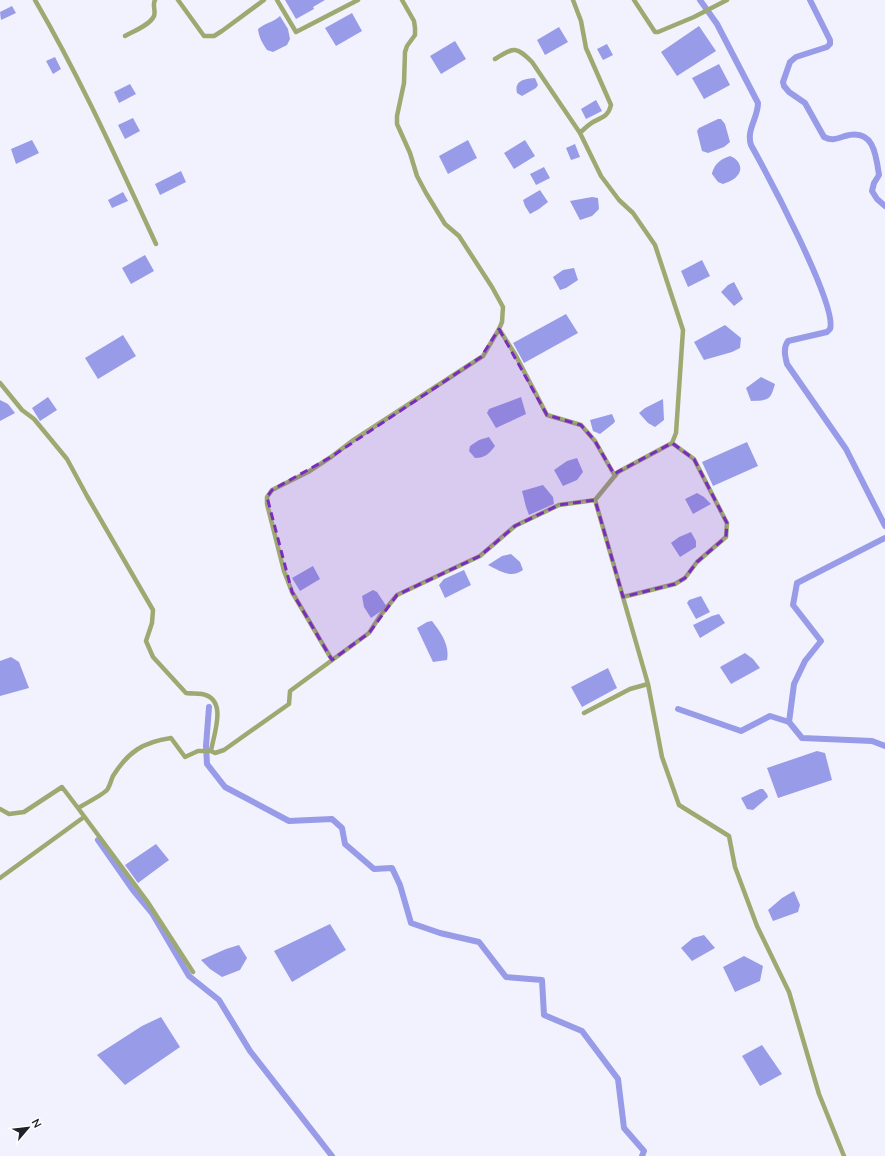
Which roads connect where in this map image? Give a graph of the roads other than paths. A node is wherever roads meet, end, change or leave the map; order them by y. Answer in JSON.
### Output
{"nodes":[{"id":1,"x":35,"y":0,"type":"edge"},
{"id":2,"x":155,"y":0,"type":"edge"},
{"id":3,"x":178,"y":0,"type":"edge"},
{"id":4,"x":264,"y":0,"type":"edge"},
{"id":5,"x":277,"y":0,"type":"edge"},
{"id":6,"x":358,"y":0,"type":"edge"},
{"id":7,"x":402,"y":0,"type":"edge"},
{"id":8,"x":573,"y":0,"type":"edge"},
{"id":9,"x":634,"y":0,"type":"edge"},
{"id":10,"x":727,"y":0,"type":"edge"},
{"id":11,"x":125,"y":36,"type":"dead end"},
{"id":12,"x":495,"y":59,"type":"dead end"},
{"id":13,"x":580,"y":133,"type":"junction"},
{"id":14,"x":156,"y":244,"type":"dead end"},
{"id":15,"x":499,"y":329,"type":"junction"},
{"id":16,"x":0,"y":383,"type":"edge"},
{"id":17,"x":672,"y":443,"type":"junction"},
{"id":18,"x":615,"y":476,"type":"junction"},
{"id":19,"x":595,"y":500,"type":"junction"},
{"id":20,"x":623,"y":597,"type":"junction"},
{"id":21,"x":332,"y":660,"type":"junction"},
{"id":22,"x":648,"y":684,"type":"junction"},
{"id":23,"x":584,"y":713,"type":"dead end"},
{"id":24,"x":211,"y":751,"type":"junction"},
{"id":25,"x":78,"y":808,"type":"junction"},
{"id":26,"x":0,"y":809,"type":"edge"},
{"id":27,"x":84,"y":817,"type":"junction"},
{"id":28,"x":0,"y":878,"type":"edge"},
{"id":29,"x":193,"y":972,"type":"dead end"},
{"id":30,"x":844,"y":1156,"type":"edge"}],
"edges":[{"from":1,"to":14,"type":"street"},
{"from":2,"to":11,"type":"street"},
{"from":3,"to":4,"type":"street"},
{"from":5,"to":6,"type":"street"},
{"from":7,"to":15,"type":"street"},
{"from":8,"to":13,"type":"street"},
{"from":9,"to":10,"type":"street"},
{"from":12,"to":13,"type":"street"},
{"from":13,"to":17,"type":"street"},
{"from":15,"to":18,"type":"street"},
{"from":15,"to":21,"type":"street"},
{"from":16,"to":24,"type":"street"},
{"from":17,"to":18,"type":"street"},
{"from":17,"to":20,"type":"street"},
{"from":18,"to":19,"type":"street"},
{"from":19,"to":20,"type":"street"},
{"from":19,"to":21,"type":"street"},
{"from":20,"to":22,"type":"street"},
{"from":21,"to":24,"type":"street"},
{"from":22,"to":23,"type":"street"},
{"from":22,"to":30,"type":"street"},
{"from":24,"to":25,"type":"street"},
{"from":25,"to":26,"type":"street"},
{"from":25,"to":27,"type":"street"},
{"from":27,"to":28,"type":"street"},
{"from":27,"to":29,"type":"street"}]}
